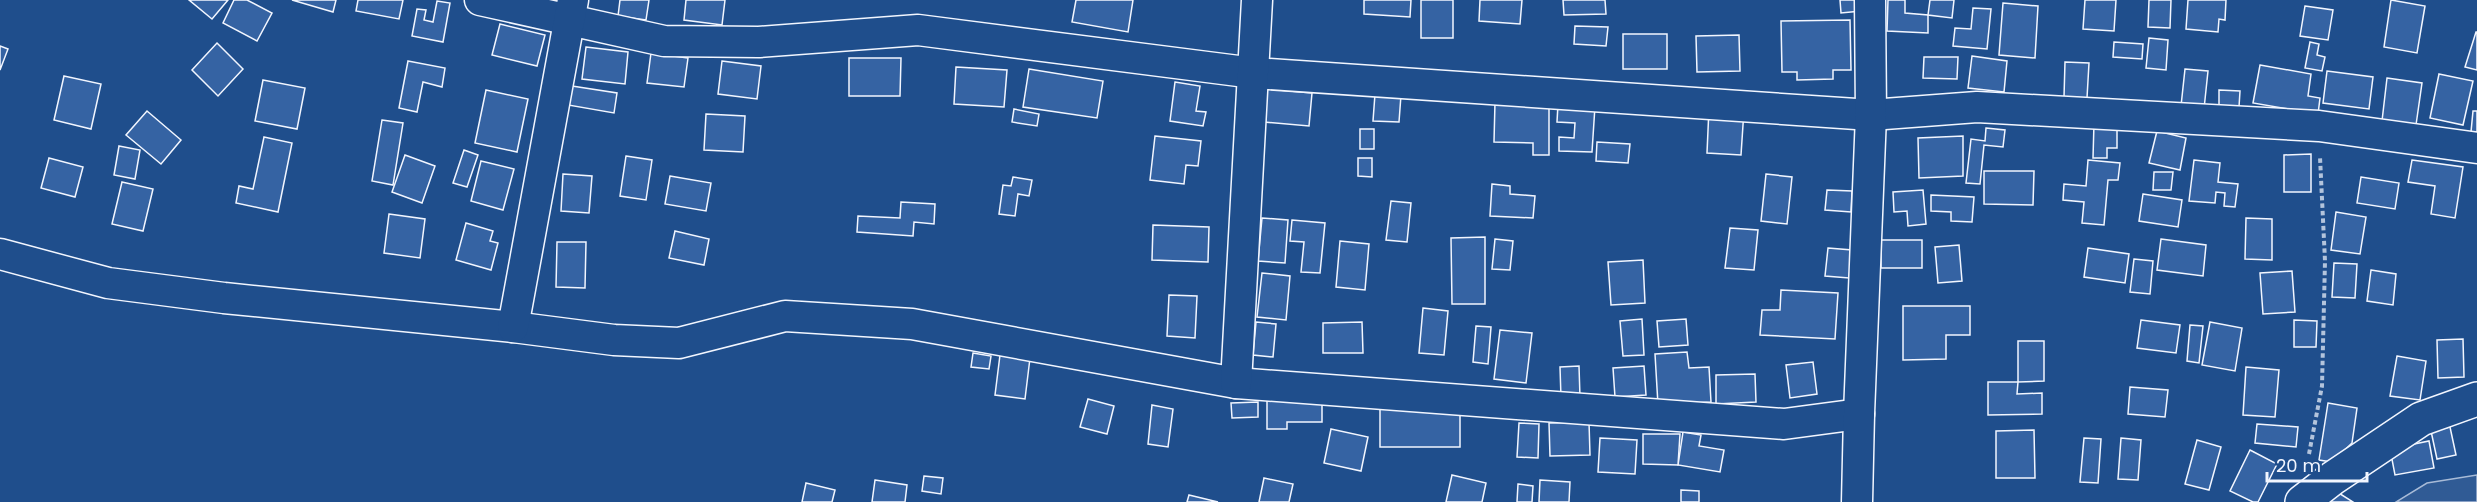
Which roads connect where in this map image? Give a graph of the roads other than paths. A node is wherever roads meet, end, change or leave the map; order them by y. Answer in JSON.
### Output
{"nodes":[{"id":1,"x":480,"y":0,"type":"edge"},
{"id":2,"x":1257,"y":0,"type":"edge"},
{"id":3,"x":1870,"y":0,"type":"edge"},
{"id":4,"x":571,"y":10,"type":"edge"},
{"id":5,"x":1254,"y":73,"type":"junction"},
{"id":6,"x":1872,"y":115,"type":"junction"},
{"id":7,"x":2477,"y":148,"type":"edge"},
{"id":8,"x":0,"y":254,"type":"edge"},
{"id":9,"x":513,"y":327,"type":"junction"},
{"id":10,"x":1236,"y":383,"type":"junction"},
{"id":11,"x":2477,"y":399,"type":"edge"},
{"id":12,"x":1859,"y":414,"type":"junction"},
{"id":13,"x":1857,"y":502,"type":"edge"},
{"id":14,"x":2302,"y":502,"type":"edge"}],
"edges":[{"from":1,"to":4,"type":"street"},
{"from":2,"to":5,"type":"street"},
{"from":3,"to":6,"type":"street"},
{"from":4,"to":5,"type":"street"},
{"from":4,"to":9,"type":"street"},
{"from":5,"to":6,"type":"street"},
{"from":5,"to":10,"type":"street"},
{"from":6,"to":7,"type":"street"},
{"from":6,"to":12,"type":"street"},
{"from":8,"to":9,"type":"street"},
{"from":9,"to":10,"type":"street"},
{"from":10,"to":12,"type":"street"},
{"from":11,"to":14,"type":"street"},
{"from":12,"to":13,"type":"street"}]}
